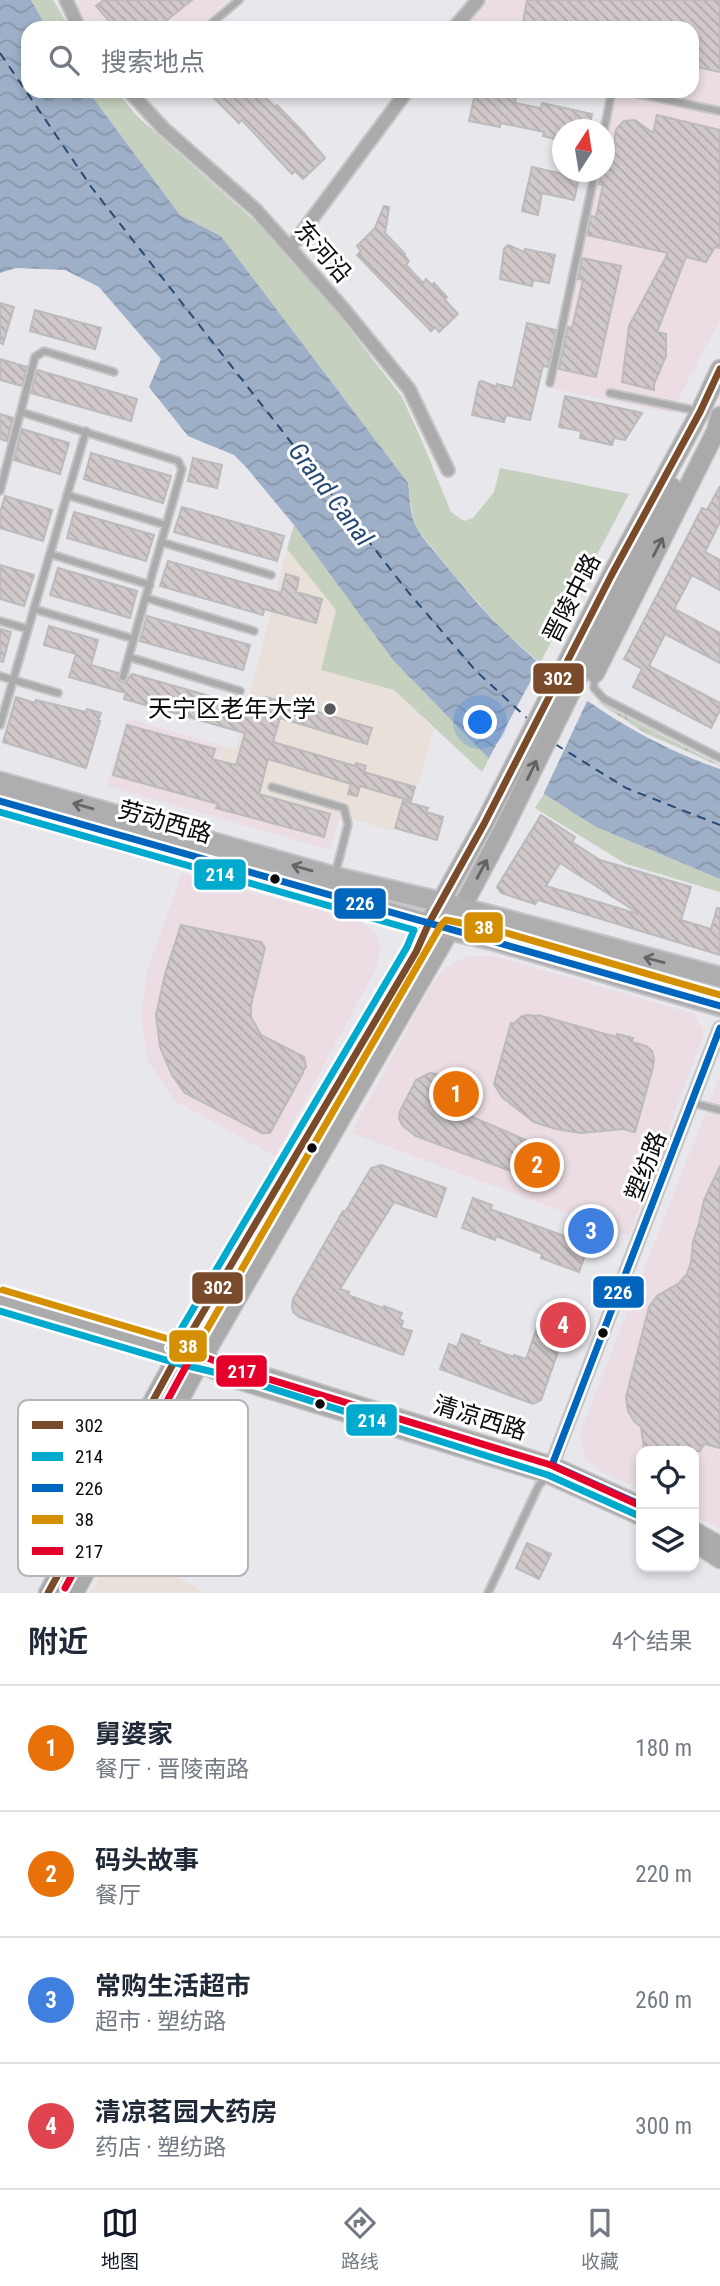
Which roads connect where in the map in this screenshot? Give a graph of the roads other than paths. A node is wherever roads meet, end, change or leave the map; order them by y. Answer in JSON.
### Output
{"nodes":[{"id":1,"x":66,"y":0,"type":"edge"},
{"id":2,"x":239,"y":0,"type":"edge"},
{"id":3,"x":478,"y":0,"type":"edge"},
{"id":4,"x":76,"y":21,"type":"edge"},
{"id":5,"x":214,"y":21,"type":"edge"},
{"id":6,"x":460,"y":21,"type":"edge"},
{"id":7,"x":136,"y":98,"type":"edge"},
{"id":8,"x":402,"y":98,"type":"edge"},
{"id":9,"x":611,"y":98,"type":"edge"},
{"id":10,"x":658,"y":98,"type":"edge"},
{"id":11,"x":720,"y":111,"type":"edge"},
{"id":12,"x":606,"y":119,"type":"edge"},
{"id":13,"x":593,"y":182,"type":"edge"},
{"id":14,"x":291,"y":247,"type":"junction"},
{"id":15,"x":720,"y":369,"type":"edge"},
{"id":16,"x":114,"y":372,"type":"dead end"},
{"id":17,"x":550,"y":383,"type":"dead end"},
{"id":18,"x":720,"y":390,"type":"edge"},
{"id":19,"x":610,"y":393,"type":"dead end"},
{"id":20,"x":21,"y":412,"type":"junction"},
{"id":21,"x":700,"y":412,"type":"junction"},
{"id":22,"x":720,"y":416,"type":"edge"},
{"id":23,"x":86,"y":431,"type":"junction"},
{"id":24,"x":448,"y":470,"type":"dead end"},
{"id":25,"x":0,"y":491,"type":"edge"},
{"id":26,"x":67,"y":495,"type":"junction"},
{"id":27,"x":166,"y":525,"type":"junction"},
{"id":28,"x":162,"y":542,"type":"junction"},
{"id":29,"x":50,"y":554,"type":"junction"},
{"id":30,"x":271,"y":575,"type":"dead end"},
{"id":31,"x":150,"y":585,"type":"junction"},
{"id":32,"x":146,"y":598,"type":"junction"},
{"id":33,"x":34,"y":609,"type":"junction"},
{"id":34,"x":0,"y":621,"type":"edge"},
{"id":35,"x":28,"y":629,"type":"junction"},
{"id":36,"x":254,"y":631,"type":"dead end"},
{"id":37,"x":134,"y":639,"type":"junction"},
{"id":38,"x":129,"y":657,"type":"junction"},
{"id":39,"x":582,"y":666,"type":"junction"},
{"id":40,"x":0,"y":676,"type":"edge"},
{"id":41,"x":123,"y":677,"type":"dead end"},
{"id":42,"x":14,"y":680,"type":"junction"},
{"id":43,"x":240,"y":691,"type":"dead end"},
{"id":44,"x":58,"y":693,"type":"dead end"},
{"id":45,"x":0,"y":724,"type":"edge"},
{"id":46,"x":720,"y":758,"type":"edge"},
{"id":47,"x":0,"y":782,"type":"edge"},
{"id":48,"x":272,"y":787,"type":"dead end"},
{"id":49,"x":0,"y":801,"type":"edge"},
{"id":50,"x":335,"y":877,"type":"junction"},
{"id":51,"x":440,"y":902,"type":"junction"},
{"id":52,"x":461,"y":907,"type":"junction"},
{"id":53,"x":429,"y":923,"type":"junction"},
{"id":54,"x":450,"y":930,"type":"junction"},
{"id":55,"x":720,"y":977,"type":"edge"},
{"id":56,"x":720,"y":1006,"type":"edge"},
{"id":57,"x":720,"y":1028,"type":"edge"},
{"id":58,"x":693,"y":1104,"type":"junction"},
{"id":59,"x":720,"y":1110,"type":"edge"},
{"id":60,"x":0,"y":1300,"type":"edge"},
{"id":61,"x":179,"y":1353,"type":"junction"},
{"id":62,"x":200,"y":1362,"type":"junction"},
{"id":63,"x":153,"y":1400,"type":"edge"},
{"id":64,"x":179,"y":1400,"type":"edge"},
{"id":65,"x":550,"y":1470,"type":"junction"},
{"id":66,"x":636,"y":1503,"type":"edge"},
{"id":67,"x":636,"y":1514,"type":"edge"},
{"id":68,"x":699,"y":1533,"type":"edge"},
{"id":69,"x":720,"y":1545,"type":"edge"},
{"id":70,"x":699,"y":1546,"type":"edge"},
{"id":71,"x":720,"y":1560,"type":"edge"},
{"id":72,"x":57,"y":1576,"type":"edge"},
{"id":73,"x":84,"y":1576,"type":"edge"},
{"id":74,"x":48,"y":1593,"type":"edge"},
{"id":75,"x":75,"y":1593,"type":"edge"},
{"id":76,"x":488,"y":1593,"type":"edge"}],
"edges":[{"from":1,"to":4,"type":"street"},
{"from":2,"to":5,"type":"lane"},
{"from":3,"to":6,"type":"street"},
{"from":7,"to":14,"type":"street","name":"东河沿"},
{"from":8,"to":14,"type":"street"},
{"from":9,"to":12,"type":"lane"},
{"from":10,"to":11,"type":"lane"},
{"from":13,"to":17,"type":"lane"},
{"from":14,"to":24,"type":"street","name":"东河沿"},
{"from":15,"to":21,"type":"main road","name":"晋陵中路"},
{"from":16,"to":20,"type":"lane"},
{"from":18,"to":39,"type":"main road","name":"晋陵中路"},
{"from":19,"to":21,"type":"lane"},
{"from":20,"to":23,"type":"lane"},
{"from":20,"to":25,"type":"lane"},
{"from":21,"to":39,"type":"main road","name":"晋陵中路"},
{"from":39,"to":22,"type":"main road","one_way":true},
{"from":23,"to":26,"type":"lane"},
{"from":23,"to":27,"type":"lane"},
{"from":26,"to":27,"type":"lane"},
{"from":26,"to":29,"type":"lane"},
{"from":27,"to":28,"type":"lane"},
{"from":28,"to":30,"type":"lane"},
{"from":28,"to":31,"type":"lane"},
{"from":29,"to":31,"type":"lane"},
{"from":29,"to":33,"type":"lane"},
{"from":31,"to":32,"type":"lane"},
{"from":32,"to":36,"type":"lane"},
{"from":32,"to":37,"type":"lane"},
{"from":33,"to":35,"type":"lane"},
{"from":33,"to":37,"type":"lane"},
{"from":34,"to":35,"type":"lane"},
{"from":35,"to":42,"type":"lane"},
{"from":37,"to":38,"type":"lane"},
{"from":38,"to":41,"type":"lane"},
{"from":38,"to":43,"type":"lane"},
{"from":39,"to":46,"type":"lane"},
{"from":39,"to":51,"type":"main road","name":"晋陵中路"},
{"from":52,"to":39,"type":"main road","name":"晋陵中路","one_way":true},
{"from":40,"to":42,"type":"lane"},
{"from":42,"to":44,"type":"lane"},
{"from":42,"to":45,"type":"lane"},
{"from":50,"to":47,"type":"main road","name":"劳动西路","one_way":true},
{"from":48,"to":50,"type":"lane"},
{"from":49,"to":53,"type":"main road","name":"劳动西路"},
{"from":50,"to":51,"type":"main road","name":"劳动西路"},
{"from":51,"to":52,"type":"main road","name":"劳动西路"},
{"from":51,"to":53,"type":"main road","name":"晋陵中路"},
{"from":52,"to":54,"type":"main road","name":"晋陵中路"},
{"from":55,"to":52,"type":"main road","name":"劳动西路","one_way":true},
{"from":53,"to":54,"type":"main road","name":"劳动西路"},
{"from":53,"to":61,"type":"main road","name":"晋陵中路"},
{"from":54,"to":56,"type":"main road","name":"劳动西路"},
{"from":54,"to":62,"type":"main road","name":"晋陵中路"},
{"from":57,"to":58,"type":"street","name":"塑纺路"},
{"from":58,"to":59,"type":"lane"},
{"from":58,"to":65,"type":"street","name":"塑纺路"},
{"from":60,"to":61,"type":"street","name":"清凉西路"},
{"from":61,"to":62,"type":"street","name":"清凉西路"},
{"from":61,"to":63,"type":"main road","name":"晋陵中路"},
{"from":62,"to":64,"type":"main road","name":"晋陵中路"},
{"from":62,"to":65,"type":"street","name":"清凉西路"},
{"from":65,"to":66,"type":"street","name":"清凉西路"},
{"from":65,"to":67,"type":"street","name":"清凉西路"},
{"from":65,"to":76,"type":"lane"},
{"from":68,"to":69,"type":"street"},
{"from":70,"to":71,"type":"street"},
{"from":72,"to":74,"type":"main road","name":"晋陵中路"},
{"from":73,"to":75,"type":"main road","name":"晋陵中路"}]}
